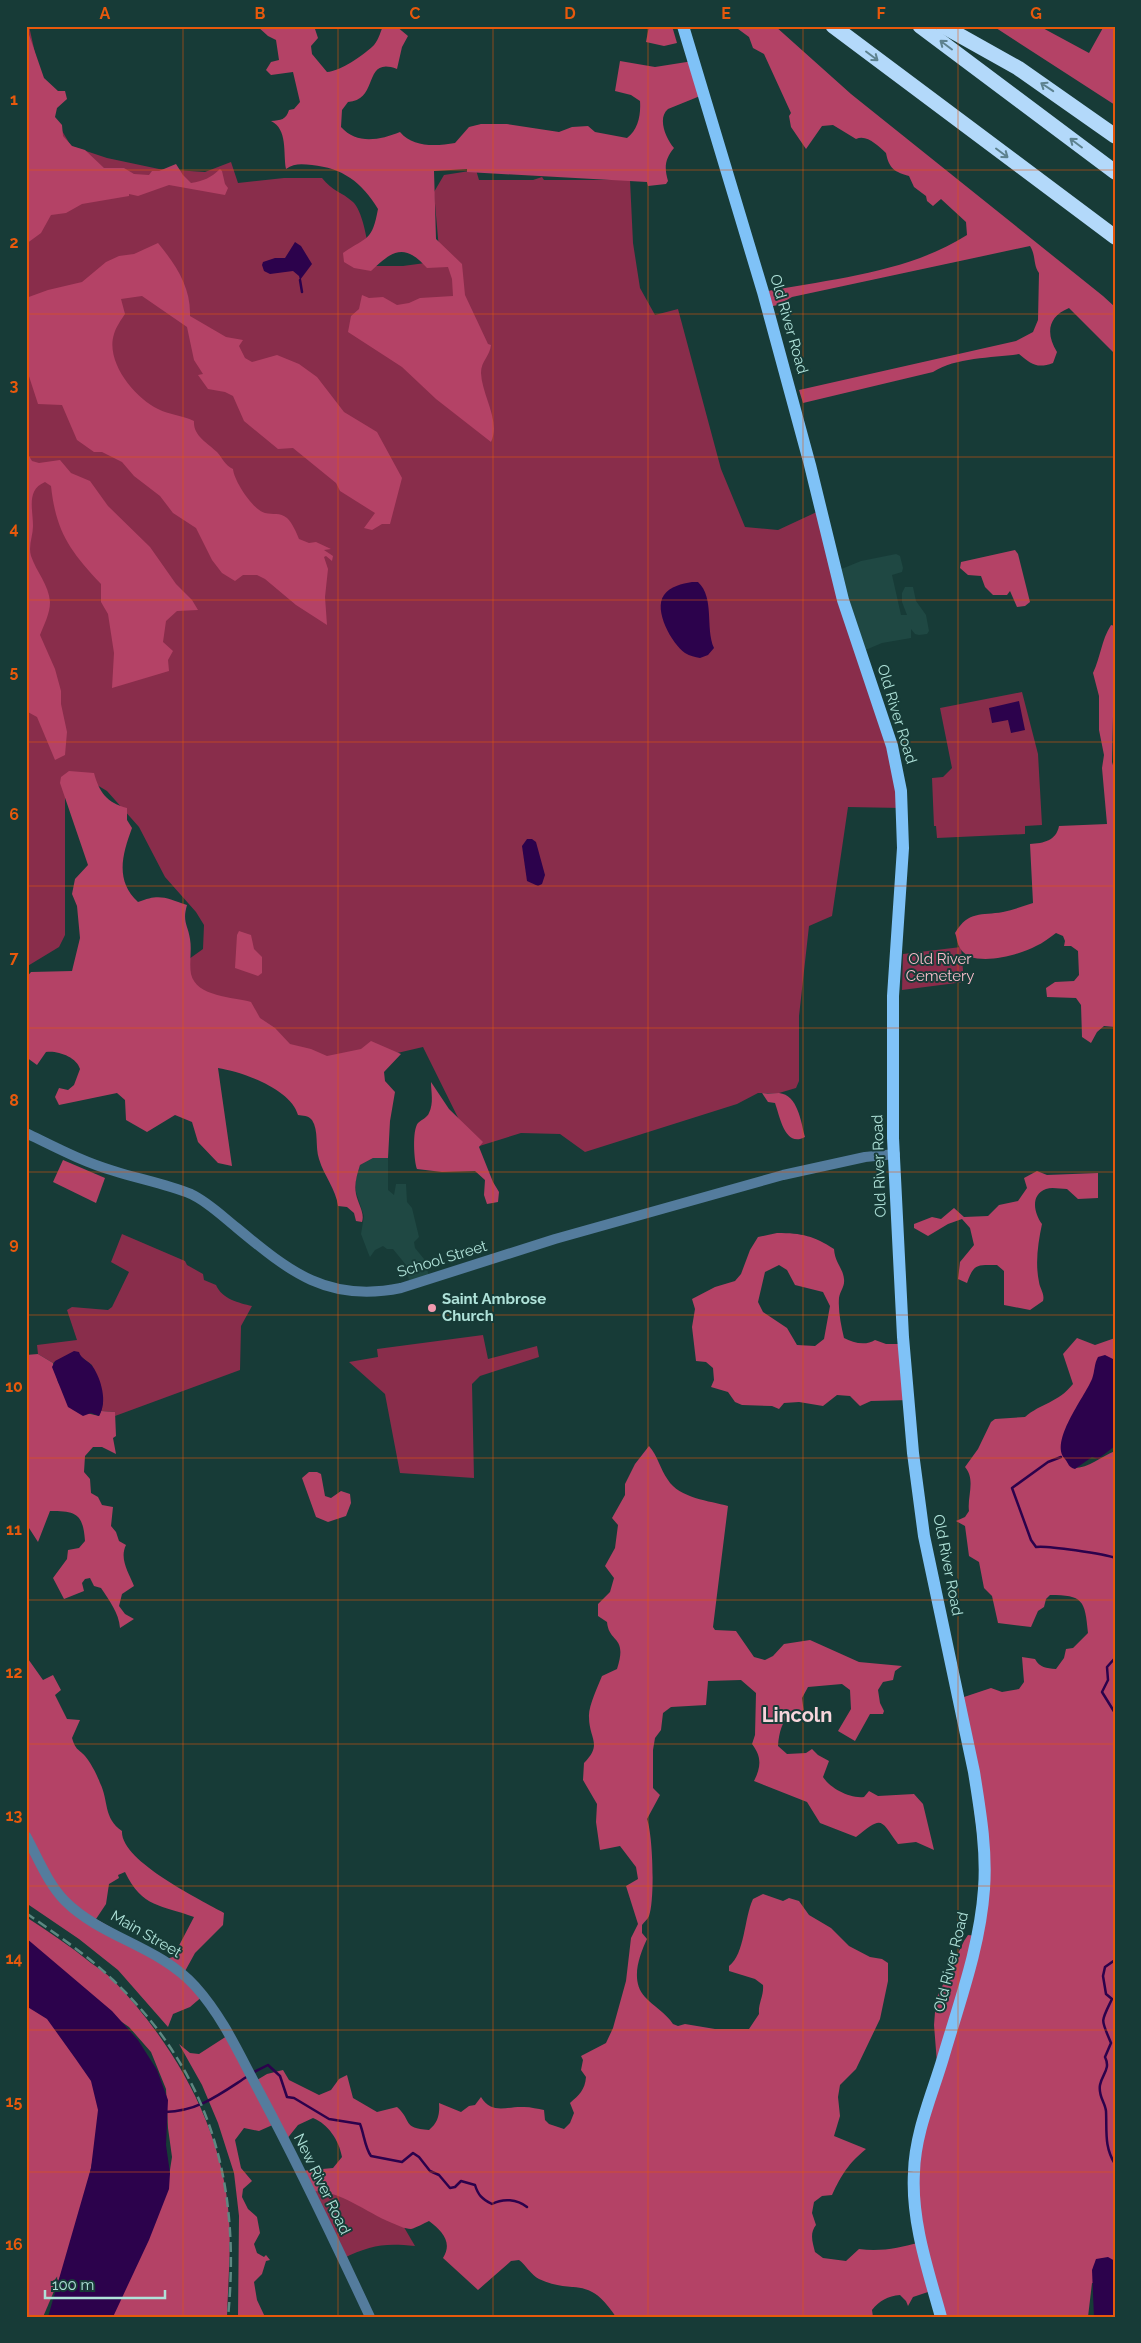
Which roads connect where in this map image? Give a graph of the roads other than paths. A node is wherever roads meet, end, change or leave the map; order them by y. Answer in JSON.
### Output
{"nodes":[{"id":1,"x":683,"y":26,"type":"edge"},
{"id":2,"x":833,"y":26,"type":"edge"},
{"id":3,"x":920,"y":26,"type":"edge"},
{"id":4,"x":943,"y":26,"type":"edge"},
{"id":5,"x":1115,"y":136,"type":"edge"},
{"id":6,"x":1115,"y":172,"type":"edge"},
{"id":7,"x":1115,"y":237,"type":"edge"},
{"id":8,"x":26,"y":1133,"type":"edge"},
{"id":9,"x":895,"y":1154,"type":"junction"},
{"id":10,"x":26,"y":1836,"type":"edge"},
{"id":11,"x":246,"y":2065,"type":"joint"},
{"id":12,"x":370,"y":2317,"type":"edge"},
{"id":13,"x":941,"y":2317,"type":"edge"}],
"edges":[{"from":1,"to":9,"type":"main road","name":"Old River Road"},
{"from":2,"to":7,"type":"highway","one_way":true},
{"from":6,"to":3,"type":"highway","one_way":true},
{"from":5,"to":4,"type":"highway","one_way":true},
{"from":8,"to":9,"type":"street","name":"School Street"},
{"from":9,"to":13,"type":"main road","name":"Old River Road"},
{"from":10,"to":11,"type":"street","name":"Main Street"},
{"from":11,"to":12,"type":"street","name":"New River Road"}]}
